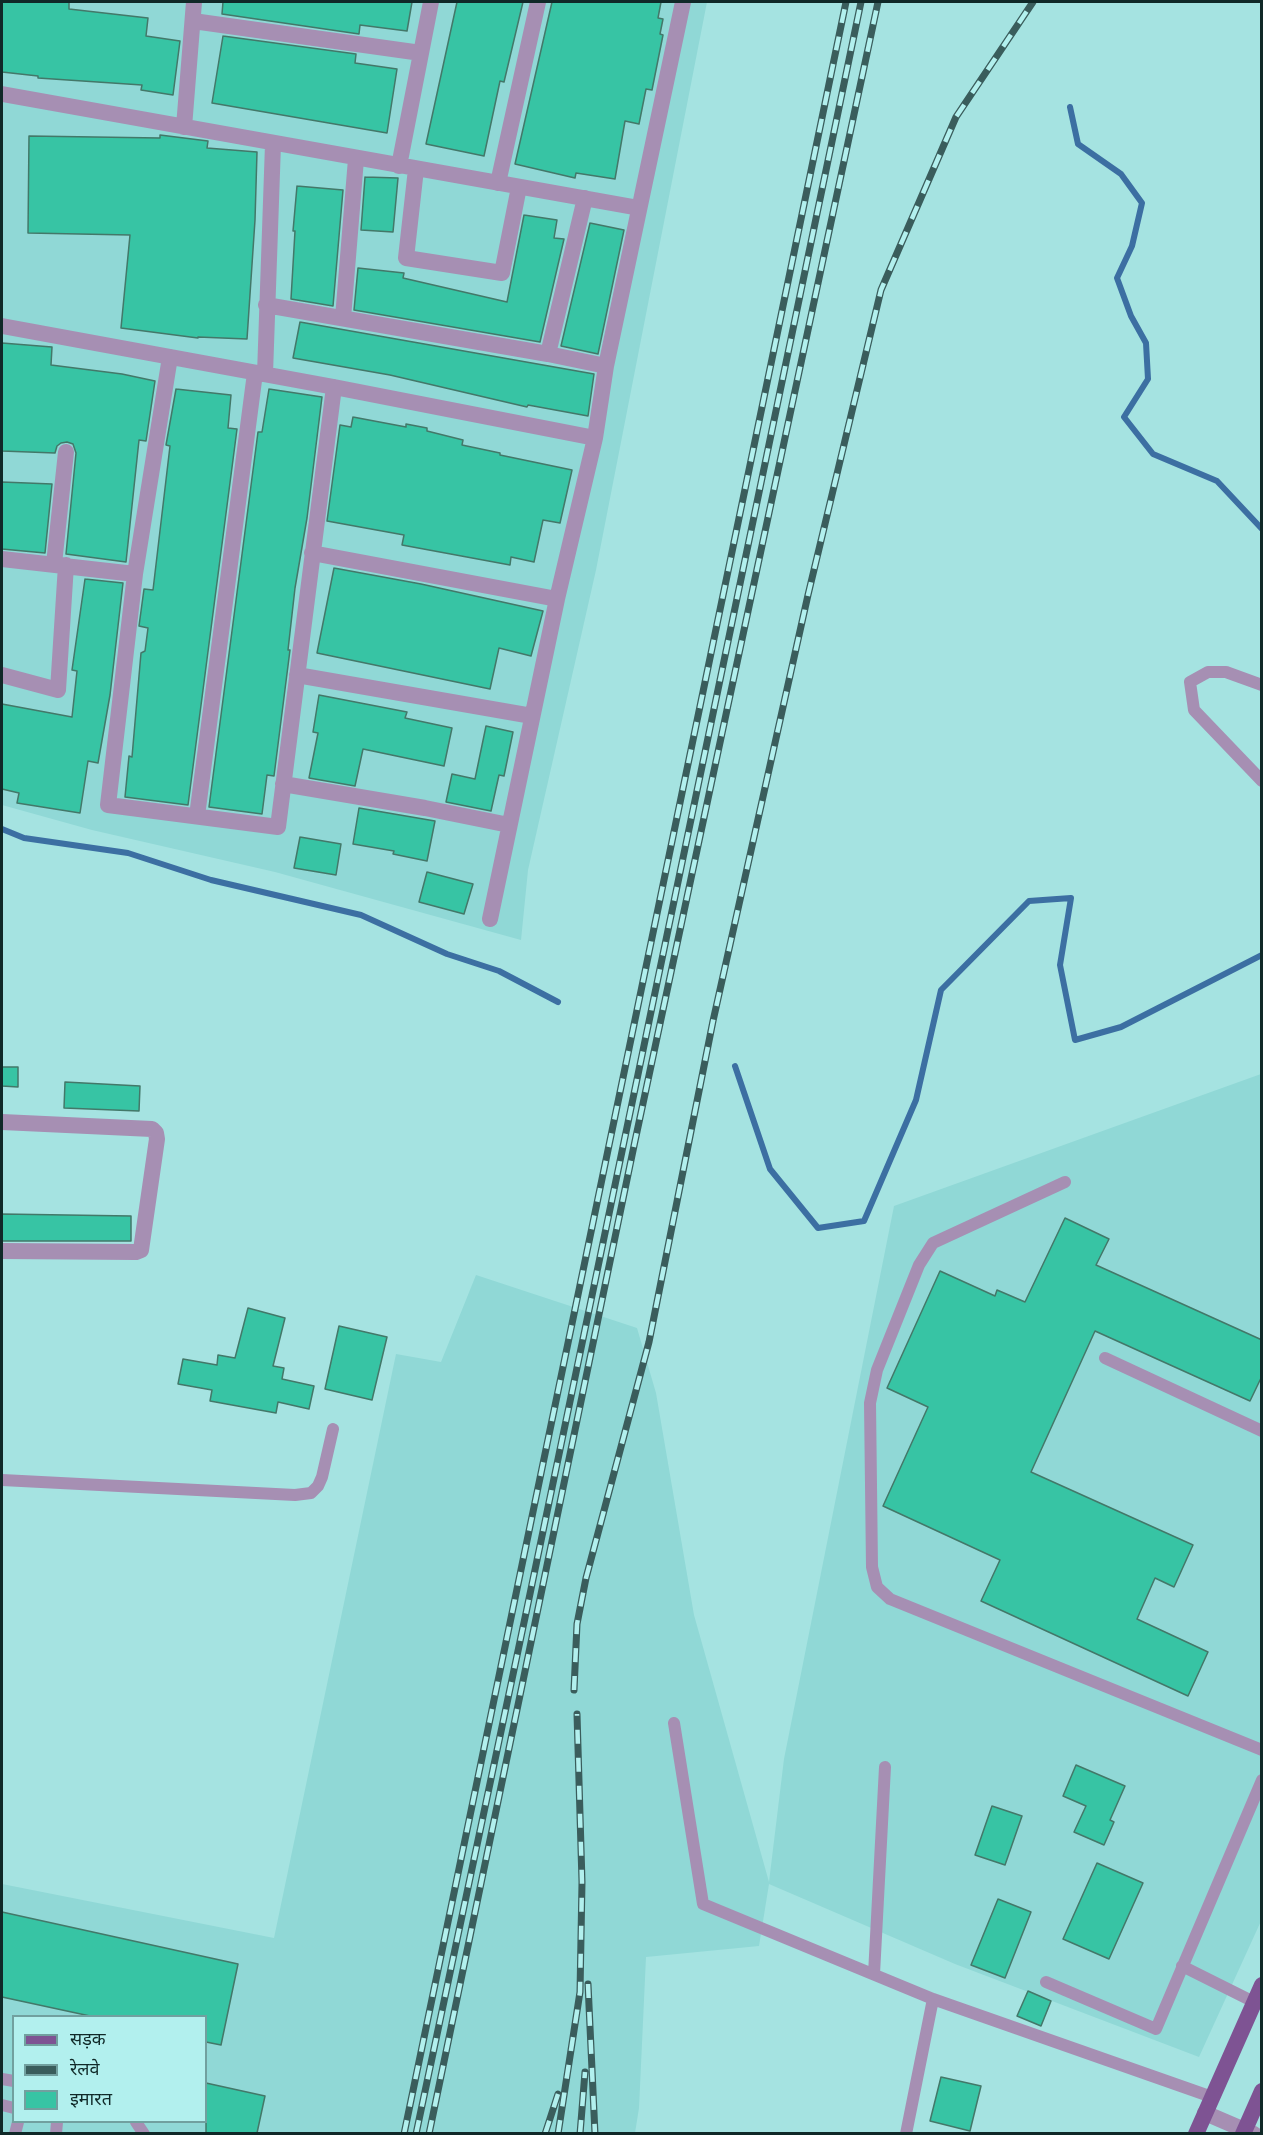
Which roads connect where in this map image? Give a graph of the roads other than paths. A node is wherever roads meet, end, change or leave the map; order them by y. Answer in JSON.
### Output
{"nodes":[{"id":1,"x":194,"y":2,"type":"edge"},
{"id":2,"x":431,"y":2,"type":"edge"},
{"id":3,"x":538,"y":2,"type":"edge"},
{"id":4,"x":683,"y":2,"type":"edge"},
{"id":5,"x":193,"y":21,"type":"junction"},
{"id":6,"x":421,"y":53,"type":"junction"},
{"id":7,"x":2,"y":94,"type":"edge"},
{"id":8,"x":184,"y":127,"type":"junction"},
{"id":9,"x":273,"y":144,"type":"junction"},
{"id":10,"x":356,"y":159,"type":"junction"},
{"id":11,"x":407,"y":167,"type":"junction"},
{"id":12,"x":498,"y":183,"type":"junction"},
{"id":13,"x":519,"y":187,"type":"junction"},
{"id":14,"x":585,"y":198,"type":"junction"},
{"id":15,"x":639,"y":208,"type":"junction"},
{"id":16,"x":266,"y":304,"type":"junction"},
{"id":17,"x":343,"y":318,"type":"junction"},
{"id":18,"x":2,"y":326,"type":"edge"},
{"id":19,"x":548,"y":354,"type":"junction"},
{"id":20,"x":170,"y":357,"type":"junction"},
{"id":21,"x":606,"y":366,"type":"junction"},
{"id":22,"x":260,"y":374,"type":"junction"},
{"id":23,"x":334,"y":387,"type":"junction"},
{"id":24,"x":595,"y":438,"type":"junction"},
{"id":25,"x":66,"y":452,"type":"dead end"},
{"id":26,"x":312,"y":553,"type":"junction"},
{"id":27,"x":2,"y":559,"type":"edge"},
{"id":28,"x":60,"y":564,"type":"junction"},
{"id":29,"x":135,"y":574,"type":"junction"},
{"id":30,"x":557,"y":599,"type":"junction"},
{"id":31,"x":2,"y":675,"type":"edge"},
{"id":32,"x":297,"y":675,"type":"junction"},
{"id":33,"x":1262,"y":685,"type":"edge"},
{"id":34,"x":532,"y":716,"type":"junction"},
{"id":35,"x":1262,"y":781,"type":"edge"},
{"id":36,"x":283,"y":784,"type":"junction"},
{"id":37,"x":197,"y":816,"type":"junction"},
{"id":38,"x":509,"y":825,"type":"junction"},
{"id":39,"x":490,"y":919,"type":"dead end"},
{"id":40,"x":2,"y":1122,"type":"edge"},
{"id":41,"x":1065,"y":1182,"type":"dead end"},
{"id":42,"x":2,"y":1251,"type":"edge"},
{"id":43,"x":1105,"y":1358,"type":"dead end"},
{"id":44,"x":333,"y":1429,"type":"dead end"},
{"id":45,"x":1262,"y":1431,"type":"edge"},
{"id":46,"x":2,"y":1480,"type":"edge"},
{"id":47,"x":674,"y":1723,"type":"dead end"},
{"id":48,"x":1262,"y":1750,"type":"edge"},
{"id":49,"x":885,"y":1767,"type":"dead end"},
{"id":50,"x":1262,"y":1780,"type":"edge"},
{"id":51,"x":1182,"y":1966,"type":"junction"},
{"id":52,"x":874,"y":1974,"type":"junction"},
{"id":53,"x":1046,"y":1982,"type":"dead end"},
{"id":54,"x":1262,"y":1985,"type":"edge"},
{"id":55,"x":933,"y":1999,"type":"junction"},
{"id":56,"x":1254,"y":2002,"type":"junction"},
{"id":57,"x":1262,"y":2091,"type":"edge"},
{"id":58,"x":1212,"y":2097,"type":"junction"},
{"id":59,"x":1204,"y":2113,"type":"junction"},
{"id":60,"x":1247,"y":2132,"type":"edge"},
{"id":61,"x":906,"y":2133,"type":"edge"},
{"id":62,"x":1196,"y":2133,"type":"edge"}],
"edges":[{"from":1,"to":5,"type":"street"},
{"from":2,"to":6,"type":"street"},
{"from":3,"to":12,"type":"street"},
{"from":4,"to":15,"type":"street"},
{"from":5,"to":6,"type":"street"},
{"from":5,"to":8,"type":"street"},
{"from":6,"to":11,"type":"street"},
{"from":7,"to":8,"type":"street"},
{"from":8,"to":9,"type":"street"},
{"from":9,"to":10,"type":"street"},
{"from":9,"to":16,"type":"street"},
{"from":10,"to":11,"type":"street"},
{"from":10,"to":17,"type":"street"},
{"from":11,"to":12,"type":"street"},
{"from":11,"to":13,"type":"street"},
{"from":12,"to":13,"type":"street"},
{"from":13,"to":14,"type":"street"},
{"from":14,"to":15,"type":"street"},
{"from":14,"to":19,"type":"street"},
{"from":15,"to":21,"type":"street"},
{"from":16,"to":17,"type":"street"},
{"from":16,"to":22,"type":"street"},
{"from":17,"to":19,"type":"street"},
{"from":18,"to":20,"type":"street"},
{"from":19,"to":21,"type":"street"},
{"from":20,"to":22,"type":"street"},
{"from":20,"to":29,"type":"street"},
{"from":21,"to":24,"type":"street"},
{"from":22,"to":23,"type":"street"},
{"from":22,"to":37,"type":"street"},
{"from":23,"to":24,"type":"street"},
{"from":23,"to":26,"type":"street"},
{"from":24,"to":30,"type":"street"},
{"from":25,"to":28,"type":"street"},
{"from":26,"to":30,"type":"street"},
{"from":26,"to":32,"type":"street"},
{"from":27,"to":28,"type":"street"},
{"from":28,"to":29,"type":"street"},
{"from":28,"to":31,"type":"street"},
{"from":29,"to":37,"type":"street"},
{"from":30,"to":34,"type":"street"},
{"from":32,"to":34,"type":"street"},
{"from":32,"to":36,"type":"street"},
{"from":33,"to":35,"type":"lane"},
{"from":34,"to":38,"type":"street"},
{"from":36,"to":37,"type":"street"},
{"from":36,"to":38,"type":"street"},
{"from":38,"to":39,"type":"street"},
{"from":40,"to":42,"type":"street"},
{"from":41,"to":48,"type":"lane"},
{"from":43,"to":45,"type":"lane"},
{"from":44,"to":46,"type":"lane"},
{"from":47,"to":52,"type":"lane"},
{"from":49,"to":52,"type":"lane"},
{"from":50,"to":51,"type":"lane"},
{"from":51,"to":53,"type":"lane"},
{"from":51,"to":56,"type":"lane"},
{"from":52,"to":55,"type":"lane"},
{"from":54,"to":56,"type":"main road"},
{"from":55,"to":58,"type":"lane"},
{"from":55,"to":61,"type":"lane"},
{"from":56,"to":58,"type":"main road"},
{"from":57,"to":60,"type":"main road"},
{"from":58,"to":59,"type":"main road"},
{"from":59,"to":60,"type":"street"},
{"from":59,"to":62,"type":"main road"}]}
